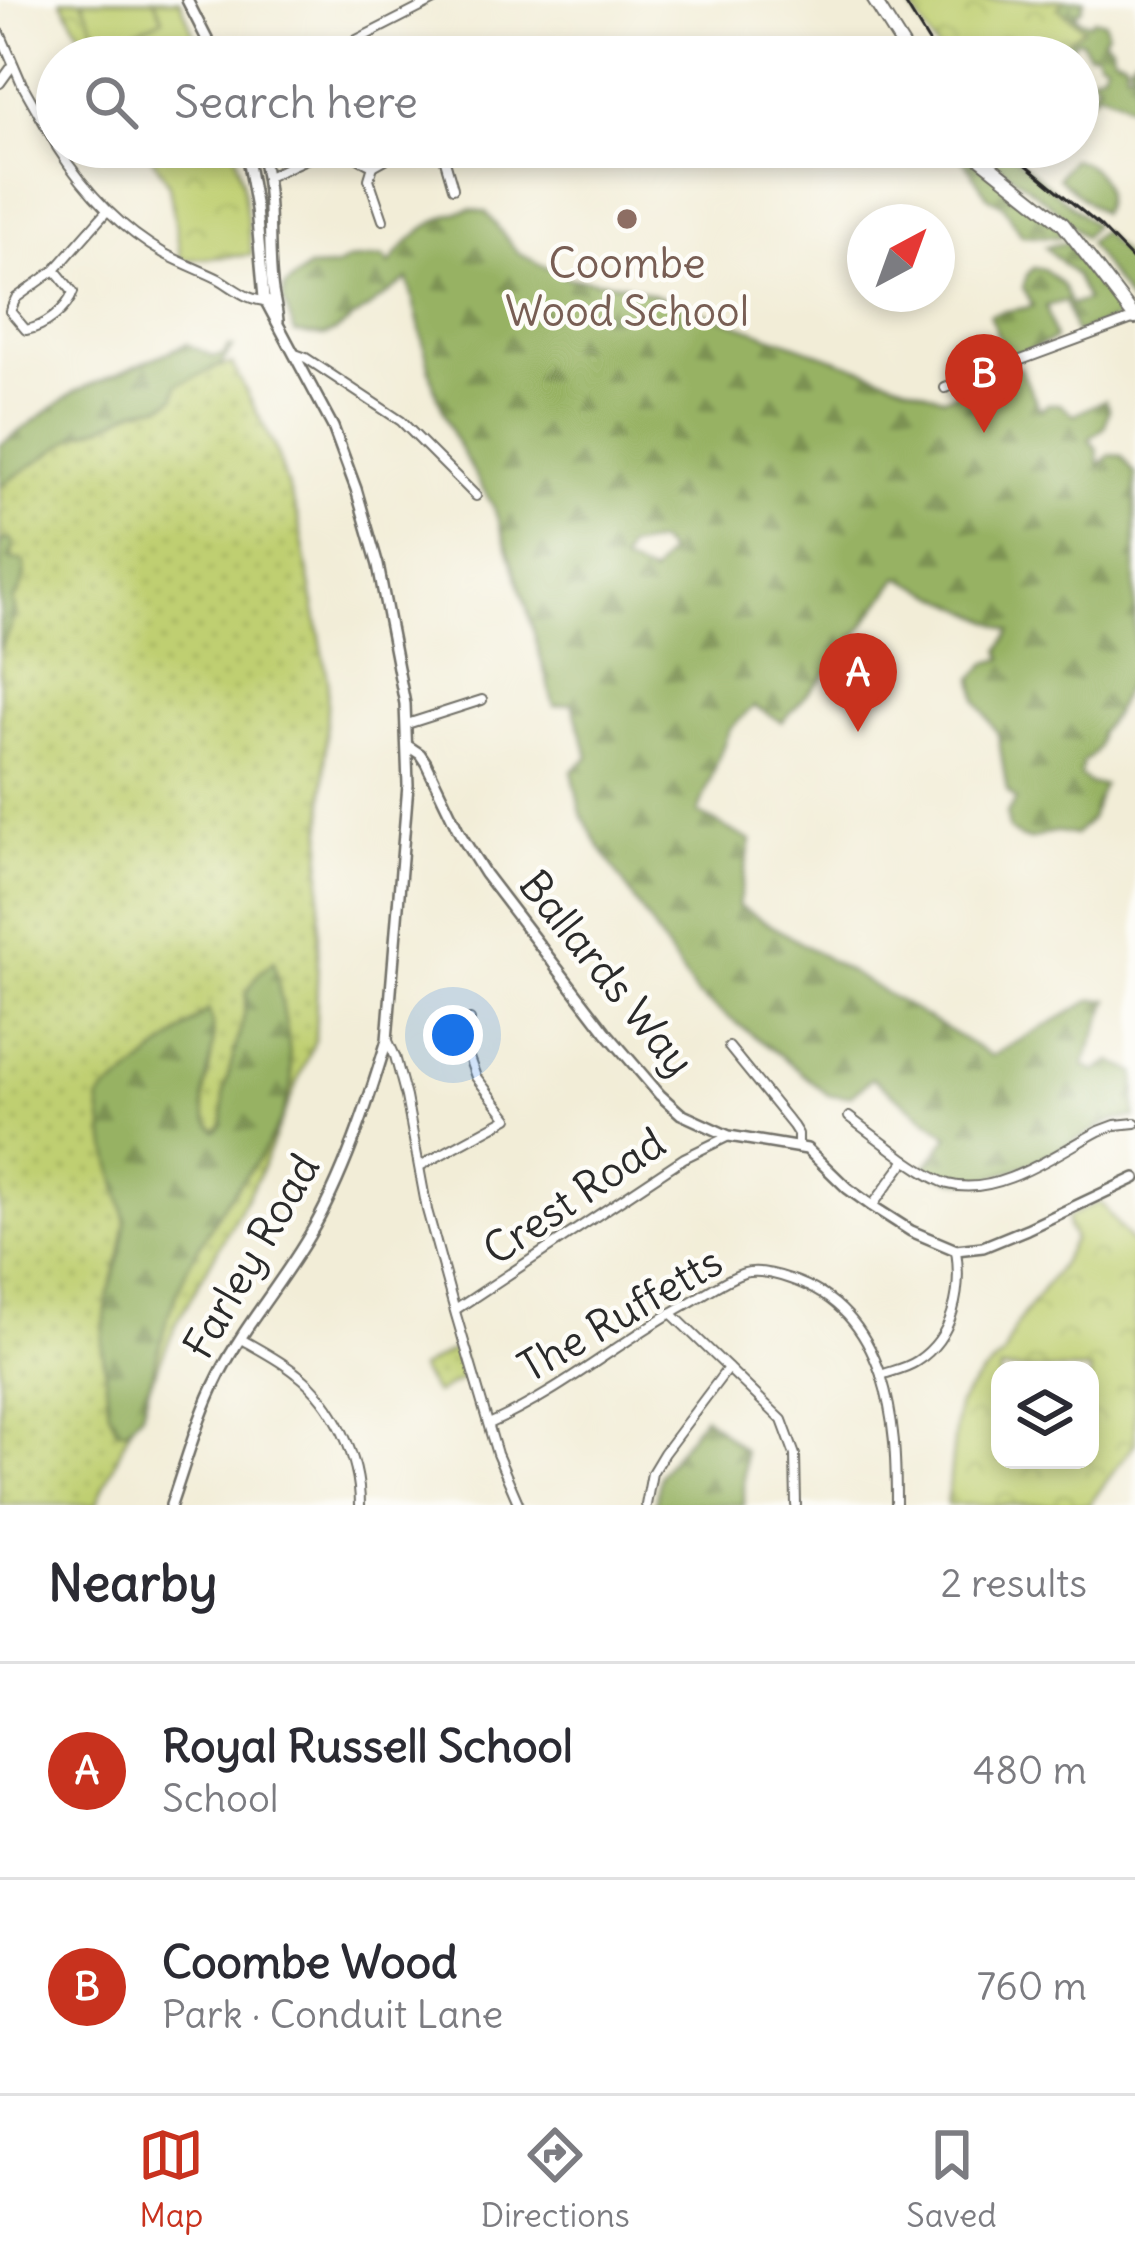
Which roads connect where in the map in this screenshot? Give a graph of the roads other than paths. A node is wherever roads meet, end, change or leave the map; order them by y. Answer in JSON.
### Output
{"nodes":[{"id":1,"x":187,"y":0,"type":"edge"},
{"id":2,"x":435,"y":0,"type":"edge"},
{"id":3,"x":874,"y":0,"type":"edge"},
{"id":4,"x":0,"y":33,"type":"edge"},
{"id":5,"x":205,"y":36,"type":"edge"},
{"id":6,"x":364,"y":36,"type":"edge"},
{"id":7,"x":897,"y":36,"type":"edge"},
{"id":8,"x":14,"y":65,"type":"junction"},
{"id":9,"x":0,"y":83,"type":"edge"},
{"id":10,"x":36,"y":107,"type":"edge"},
{"id":11,"x":71,"y":168,"type":"edge"},
{"id":12,"x":249,"y":168,"type":"edge"},
{"id":13,"x":265,"y":168,"type":"edge"},
{"id":14,"x":291,"y":168,"type":"edge"},
{"id":15,"x":373,"y":168,"type":"edge"},
{"id":16,"x":447,"y":168,"type":"edge"},
{"id":17,"x":993,"y":168,"type":"edge"},
{"id":18,"x":267,"y":177,"type":"junction"},
{"id":19,"x":453,"y":188,"type":"dead end"},
{"id":20,"x":107,"y":211,"type":"junction"},
{"id":21,"x":383,"y":220,"type":"dead end"},
{"id":22,"x":55,"y":270,"type":"junction"},
{"id":23,"x":270,"y":301,"type":"junction"},
{"id":24,"x":1135,"y":318,"type":"edge"},
{"id":25,"x":295,"y":354,"type":"junction"},
{"id":26,"x":945,"y":388,"type":"dead end"},
{"id":27,"x":476,"y":496,"type":"dead end"},
{"id":28,"x":482,"y":700,"type":"dead end"},
{"id":29,"x":407,"y":724,"type":"junction"},
{"id":30,"x":408,"y":746,"type":"junction"},
{"id":31,"x":470,"y":1020,"type":"dead end"},
{"id":32,"x":387,"y":1040,"type":"junction"},
{"id":33,"x":729,"y":1047,"type":"dead end"},
{"id":34,"x":379,"y":1067,"type":"junction"},
{"id":35,"x":403,"y":1086,"type":"junction"},
{"id":36,"x":848,"y":1117,"type":"dead end"},
{"id":37,"x":1135,"y":1123,"type":"edge"},
{"id":38,"x":701,"y":1125,"type":"junction"},
{"id":39,"x":729,"y":1136,"type":"junction"},
{"id":40,"x":798,"y":1146,"type":"junction"},
{"id":41,"x":704,"y":1147,"type":"junction"},
{"id":42,"x":906,"y":1160,"type":"junction"},
{"id":43,"x":420,"y":1166,"type":"junction"},
{"id":44,"x":1135,"y":1178,"type":"edge"},
{"id":45,"x":872,"y":1206,"type":"junction"},
{"id":46,"x":956,"y":1250,"type":"junction"},
{"id":47,"x":455,"y":1310,"type":"junction"},
{"id":48,"x":671,"y":1313,"type":"junction"},
{"id":49,"x":241,"y":1339,"type":"junction"},
{"id":50,"x":728,"y":1368,"type":"junction"},
{"id":51,"x":881,"y":1375,"type":"junction"},
{"id":52,"x":488,"y":1424,"type":"junction"},
{"id":53,"x":171,"y":1505,"type":"edge"},
{"id":54,"x":360,"y":1505,"type":"edge"},
{"id":55,"x":519,"y":1505,"type":"edge"},
{"id":56,"x":646,"y":1505,"type":"edge"},
{"id":57,"x":796,"y":1505,"type":"edge"},
{"id":58,"x":896,"y":1505,"type":"edge"}],
"edges":[{"from":1,"to":5,"type":"street"},
{"from":2,"to":6,"type":"street"},
{"from":3,"to":7,"type":"main road"},
{"from":4,"to":8,"type":"street"},
{"from":8,"to":9,"type":"street"},
{"from":8,"to":10,"type":"street"},
{"from":11,"to":20,"type":"street"},
{"from":12,"to":23,"type":"street"},
{"from":13,"to":18,"type":"street"},
{"from":14,"to":18,"type":"street"},
{"from":15,"to":21,"type":"street"},
{"from":16,"to":19,"type":"street"},
{"from":17,"to":24,"type":"main road"},
{"from":18,"to":23,"type":"street"},
{"from":20,"to":22,"type":"street"},
{"from":20,"to":23,"type":"street"},
{"from":22,"to":22,"type":"street"},
{"from":23,"to":25,"type":"street","name":"Farley Road"},
{"from":24,"to":26,"type":"street"},
{"from":25,"to":27,"type":"street"},
{"from":25,"to":29,"type":"street","name":"Farley Road"},
{"from":28,"to":29,"type":"street"},
{"from":29,"to":30,"type":"street","name":"Farley Road"},
{"from":30,"to":32,"type":"street","name":"Farley Road"},
{"from":30,"to":38,"type":"street","name":"Ballards Way"},
{"from":31,"to":43,"type":"street"},
{"from":32,"to":34,"type":"street","name":"Farley Road"},
{"from":32,"to":35,"type":"street"},
{"from":33,"to":40,"type":"street"},
{"from":34,"to":35,"type":"street"},
{"from":34,"to":49,"type":"street","name":"Farley Road"},
{"from":35,"to":43,"type":"street"},
{"from":36,"to":42,"type":"street"},
{"from":37,"to":42,"type":"street"},
{"from":38,"to":39,"type":"street","name":"Ballards Way"},
{"from":38,"to":41,"type":"street"},
{"from":39,"to":40,"type":"street","name":"Ballards Way"},
{"from":39,"to":41,"type":"street","name":"Crest Road"},
{"from":40,"to":45,"type":"street"},
{"from":41,"to":47,"type":"street","name":"Crest Road"},
{"from":42,"to":45,"type":"street"},
{"from":43,"to":47,"type":"street"},
{"from":44,"to":46,"type":"street"},
{"from":45,"to":46,"type":"street"},
{"from":46,"to":51,"type":"street"},
{"from":47,"to":52,"type":"street"},
{"from":48,"to":50,"type":"street"},
{"from":48,"to":51,"type":"street","name":"The Ruffetts"},
{"from":48,"to":52,"type":"street","name":"The Ruffetts"},
{"from":49,"to":53,"type":"street","name":"Farley Road"},
{"from":49,"to":54,"type":"street"},
{"from":50,"to":56,"type":"street"},
{"from":50,"to":57,"type":"street"},
{"from":51,"to":58,"type":"street","name":"The Ruffetts"},
{"from":52,"to":55,"type":"street"}]}
